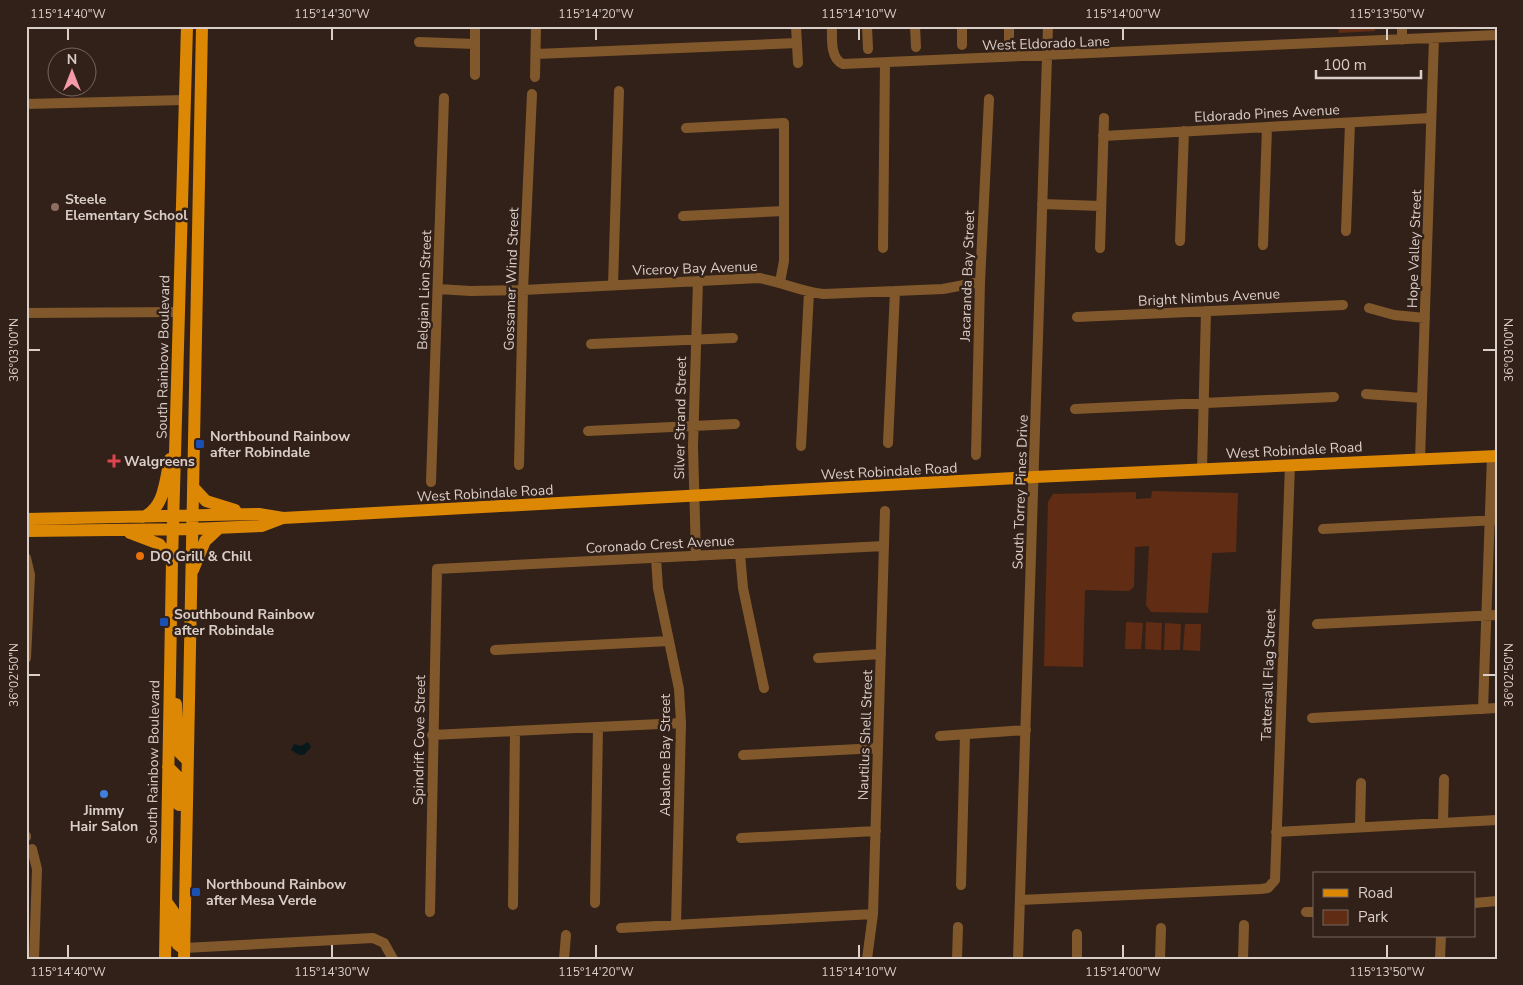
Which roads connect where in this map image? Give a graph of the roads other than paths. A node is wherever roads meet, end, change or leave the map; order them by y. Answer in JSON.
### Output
{"nodes":[{"id":1,"x":187,"y":26,"type":"edge"},
{"id":2,"x":202,"y":26,"type":"edge"},
{"id":3,"x":476,"y":26,"type":"edge"},
{"id":4,"x":536,"y":26,"type":"edge"},
{"id":5,"x":796,"y":26,"type":"edge"},
{"id":6,"x":832,"y":26,"type":"edge"},
{"id":7,"x":867,"y":26,"type":"edge"},
{"id":8,"x":914,"y":26,"type":"edge"},
{"id":9,"x":962,"y":26,"type":"edge"},
{"id":10,"x":1010,"y":26,"type":"edge"},
{"id":11,"x":1048,"y":26,"type":"edge"},
{"id":12,"x":1402,"y":26,"type":"edge"},
{"id":13,"x":1497,"y":35,"type":"edge"},
{"id":14,"x":1434,"y":38,"type":"junction"},
{"id":15,"x":1009,"y":40,"type":"dead end"},
{"id":16,"x":1402,"y":40,"type":"junction"},
{"id":17,"x":187,"y":41,"type":"junction"},
{"id":18,"x":419,"y":42,"type":"dead end"},
{"id":19,"x":797,"y":43,"type":"junction"},
{"id":20,"x":475,"y":44,"type":"junction"},
{"id":21,"x":962,"y":45,"type":"dead end"},
{"id":22,"x":916,"y":47,"type":"dead end"},
{"id":23,"x":868,"y":49,"type":"dead end"},
{"id":24,"x":536,"y":54,"type":"junction"},
{"id":25,"x":1047,"y":57,"type":"junction"},
{"id":26,"x":798,"y":62,"type":"dead end"},
{"id":27,"x":885,"y":63,"type":"junction"},
{"id":28,"x":475,"y":75,"type":"dead end"},
{"id":29,"x":535,"y":78,"type":"dead end"},
{"id":30,"x":202,"y":84,"type":"junction"},
{"id":31,"x":619,"y":91,"type":"dead end"},
{"id":32,"x":532,"y":94,"type":"dead end"},
{"id":33,"x":444,"y":98,"type":"dead end"},
{"id":34,"x":989,"y":99,"type":"dead end"},
{"id":35,"x":184,"y":100,"type":"junction"},
{"id":36,"x":26,"y":104,"type":"edge"},
{"id":37,"x":1104,"y":118,"type":"dead end"},
{"id":38,"x":1431,"y":118,"type":"junction"},
{"id":39,"x":1350,"y":123,"type":"junction"},
{"id":40,"x":1267,"y":127,"type":"junction"},
{"id":41,"x":686,"y":128,"type":"dead end"},
{"id":42,"x":1184,"y":132,"type":"junction"},
{"id":43,"x":1103,"y":136,"type":"junction"},
{"id":44,"x":200,"y":146,"type":"junction"},
{"id":45,"x":1042,"y":204,"type":"junction"},
{"id":46,"x":1101,"y":206,"type":"junction"},
{"id":47,"x":784,"y":211,"type":"junction"},
{"id":48,"x":683,"y":216,"type":"dead end"},
{"id":49,"x":1346,"y":231,"type":"dead end"},
{"id":50,"x":1180,"y":241,"type":"dead end"},
{"id":51,"x":1263,"y":246,"type":"dead end"},
{"id":52,"x":882,"y":248,"type":"dead end"},
{"id":53,"x":1100,"y":248,"type":"dead end"},
{"id":54,"x":180,"y":257,"type":"junction"},
{"id":55,"x":698,"y":281,"type":"junction"},
{"id":56,"x":780,"y":282,"type":"junction"},
{"id":57,"x":980,"y":282,"type":"junction"},
{"id":58,"x":613,"y":285,"type":"junction"},
{"id":59,"x":438,"y":289,"type":"junction"},
{"id":60,"x":523,"y":290,"type":"junction"},
{"id":61,"x":896,"y":291,"type":"junction"},
{"id":62,"x":809,"y":292,"type":"junction"},
{"id":63,"x":1343,"y":305,"type":"dead end"},
{"id":64,"x":1369,"y":308,"type":"dead end"},
{"id":65,"x":198,"y":310,"type":"junction"},
{"id":66,"x":1206,"y":311,"type":"junction"},
{"id":67,"x":179,"y":312,"type":"junction"},
{"id":68,"x":26,"y":313,"type":"edge"},
{"id":69,"x":1077,"y":317,"type":"dead end"},
{"id":70,"x":1425,"y":318,"type":"junction"},
{"id":71,"x":733,"y":338,"type":"dead end"},
{"id":72,"x":695,"y":339,"type":"junction"},
{"id":73,"x":591,"y":344,"type":"dead end"},
{"id":74,"x":196,"y":369,"type":"junction"},
{"id":75,"x":1366,"y":394,"type":"dead end"},
{"id":76,"x":1334,"y":397,"type":"dead end"},
{"id":77,"x":1422,"y":398,"type":"junction"},
{"id":78,"x":1203,"y":403,"type":"junction"},
{"id":79,"x":1075,"y":410,"type":"dead end"},
{"id":80,"x":735,"y":424,"type":"dead end"},
{"id":81,"x":694,"y":426,"type":"junction"},
{"id":82,"x":588,"y":431,"type":"dead end"},
{"id":83,"x":177,"y":435,"type":"junction"},
{"id":84,"x":888,"y":443,"type":"dead end"},
{"id":85,"x":801,"y":446,"type":"dead end"},
{"id":86,"x":976,"y":455,"type":"dead end"},
{"id":87,"x":1494,"y":456,"type":"edge"},
{"id":88,"x":1420,"y":460,"type":"junction"},
{"id":89,"x":519,"y":465,"type":"dead end"},
{"id":90,"x":1290,"y":465,"type":"junction"},
{"id":91,"x":1202,"y":470,"type":"junction"},
{"id":92,"x":1034,"y":477,"type":"junction"},
{"id":93,"x":431,"y":482,"type":"dead end"},
{"id":94,"x":193,"y":487,"type":"junction"},
{"id":95,"x":693,"y":497,"type":"junction"},
{"id":96,"x":885,"y":511,"type":"dead end"},
{"id":97,"x":260,"y":514,"type":"junction"},
{"id":98,"x":142,"y":517,"type":"junction"},
{"id":99,"x":283,"y":518,"type":"junction"},
{"id":100,"x":26,"y":519,"type":"edge"},
{"id":101,"x":63,"y":519,"type":"junction"},
{"id":102,"x":1493,"y":520,"type":"edge"},
{"id":103,"x":174,"y":523,"type":"junction"},
{"id":104,"x":192,"y":523,"type":"junction"},
{"id":105,"x":219,"y":528,"type":"junction"},
{"id":106,"x":1323,"y":529,"type":"dead end"},
{"id":107,"x":26,"y":530,"type":"edge"},
{"id":108,"x":118,"y":530,"type":"junction"},
{"id":109,"x":884,"y":546,"type":"junction"},
{"id":110,"x":740,"y":554,"type":"junction"},
{"id":111,"x":696,"y":556,"type":"junction"},
{"id":112,"x":26,"y":558,"type":"edge"},
{"id":113,"x":656,"y":558,"type":"junction"},
{"id":114,"x":172,"y":561,"type":"junction"},
{"id":115,"x":437,"y":569,"type":"joint"},
{"id":116,"x":191,"y":574,"type":"junction"},
{"id":117,"x":1492,"y":615,"type":"edge"},
{"id":118,"x":1317,"y":624,"type":"dead end"},
{"id":119,"x":669,"y":641,"type":"junction"},
{"id":120,"x":495,"y":650,"type":"dead end"},
{"id":121,"x":881,"y":654,"type":"junction"},
{"id":122,"x":26,"y":658,"type":"edge"},
{"id":123,"x":818,"y":658,"type":"dead end"},
{"id":124,"x":169,"y":685,"type":"junction"},
{"id":125,"x":764,"y":688,"type":"dead end"},
{"id":126,"x":1497,"y":708,"type":"edge"},
{"id":127,"x":1483,"y":709,"type":"junction"},
{"id":128,"x":1312,"y":718,"type":"dead end"},
{"id":129,"x":681,"y":723,"type":"junction"},
{"id":130,"x":598,"y":727,"type":"junction"},
{"id":131,"x":1026,"y":730,"type":"junction"},
{"id":132,"x":515,"y":731,"type":"junction"},
{"id":133,"x":432,"y":735,"type":"junction"},
{"id":134,"x":965,"y":735,"type":"junction"},
{"id":135,"x":940,"y":736,"type":"dead end"},
{"id":136,"x":878,"y":748,"type":"junction"},
{"id":137,"x":743,"y":755,"type":"dead end"},
{"id":138,"x":187,"y":760,"type":"junction"},
{"id":139,"x":168,"y":767,"type":"junction"},
{"id":140,"x":1444,"y":779,"type":"dead end"},
{"id":141,"x":1361,"y":783,"type":"dead end"},
{"id":142,"x":1497,"y":820,"type":"edge"},
{"id":143,"x":1443,"y":823,"type":"junction"},
{"id":144,"x":186,"y":827,"type":"junction"},
{"id":145,"x":1360,"y":827,"type":"junction"},
{"id":146,"x":876,"y":831,"type":"junction"},
{"id":147,"x":1276,"y":832,"type":"junction"},
{"id":148,"x":741,"y":838,"type":"dead end"},
{"id":149,"x":32,"y":849,"type":"dead end"},
{"id":150,"x":31,"y":882,"type":"edge"},
{"id":151,"x":961,"y":885,"type":"dead end"},
{"id":152,"x":1020,"y":900,"type":"junction"},
{"id":153,"x":166,"y":901,"type":"junction"},
{"id":154,"x":1497,"y":901,"type":"edge"},
{"id":155,"x":1476,"y":902,"type":"edge"},
{"id":156,"x":595,"y":903,"type":"dead end"},
{"id":157,"x":513,"y":905,"type":"dead end"},
{"id":158,"x":430,"y":912,"type":"dead end"},
{"id":159,"x":873,"y":914,"type":"junction"},
{"id":160,"x":676,"y":925,"type":"junction"},
{"id":161,"x":1244,"y":925,"type":"dead end"},
{"id":162,"x":958,"y":927,"type":"dead end"},
{"id":163,"x":621,"y":928,"type":"dead end"},
{"id":164,"x":1161,"y":928,"type":"dead end"},
{"id":165,"x":1078,"y":934,"type":"dead end"},
{"id":166,"x":566,"y":935,"type":"dead end"},
{"id":167,"x":1441,"y":938,"type":"edge"},
{"id":168,"x":184,"y":953,"type":"edge"},
{"id":169,"x":32,"y":954,"type":"edge"},
{"id":170,"x":167,"y":956,"type":"edge"},
{"id":171,"x":393,"y":959,"type":"edge"},
{"id":172,"x":564,"y":959,"type":"edge"},
{"id":173,"x":868,"y":959,"type":"edge"},
{"id":174,"x":957,"y":959,"type":"edge"},
{"id":175,"x":1018,"y":959,"type":"edge"},
{"id":176,"x":1077,"y":959,"type":"edge"},
{"id":177,"x":1160,"y":959,"type":"edge"},
{"id":178,"x":1243,"y":959,"type":"edge"},
{"id":179,"x":1440,"y":959,"type":"edge"}],
"edges":[{"from":1,"to":17,"type":"main road","name":"South Rainbow Boulevard"},
{"from":2,"to":30,"type":"main road"},
{"from":3,"to":20,"type":"street"},
{"from":4,"to":24,"type":"street"},
{"from":5,"to":19,"type":"street"},
{"from":6,"to":27,"type":"street","name":"West Eldorado Lane"},
{"from":7,"to":23,"type":"street"},
{"from":8,"to":22,"type":"street"},
{"from":9,"to":21,"type":"street"},
{"from":10,"to":15,"type":"street"},
{"from":11,"to":25,"type":"street","name":"South Torrey Pines Drive"},
{"from":12,"to":16,"type":"street"},
{"from":13,"to":14,"type":"street","name":"West Eldorado Lane"},
{"from":14,"to":16,"type":"street","name":"West Eldorado Lane"},
{"from":14,"to":38,"type":"street","name":"Hope Valley Street"},
{"from":16,"to":25,"type":"street","name":"West Eldorado Lane"},
{"from":17,"to":30,"type":"main road"},
{"from":17,"to":35,"type":"main road","name":"South Rainbow Boulevard"},
{"from":18,"to":20,"type":"street"},
{"from":19,"to":24,"type":"street"},
{"from":19,"to":26,"type":"street"},
{"from":20,"to":28,"type":"street"},
{"from":24,"to":29,"type":"street"},
{"from":25,"to":27,"type":"street","name":"West Eldorado Lane"},
{"from":25,"to":45,"type":"street","name":"South Torrey Pines Drive"},
{"from":27,"to":52,"type":"street"},
{"from":30,"to":44,"type":"main road"},
{"from":31,"to":58,"type":"street"},
{"from":32,"to":60,"type":"street","name":"Gossamer Wind Street"},
{"from":33,"to":59,"type":"street","name":"Belgian Lion Street"},
{"from":34,"to":57,"type":"street","name":"Jacaranda Bay Street"},
{"from":35,"to":36,"type":"street"},
{"from":35,"to":44,"type":"main road"},
{"from":35,"to":54,"type":"main road","name":"South Rainbow Boulevard"},
{"from":37,"to":43,"type":"street"},
{"from":38,"to":39,"type":"street","name":"Eldorado Pines Avenue"},
{"from":38,"to":70,"type":"street","name":"Hope Valley Street"},
{"from":39,"to":40,"type":"street","name":"Eldorado Pines Avenue"},
{"from":39,"to":49,"type":"street"},
{"from":40,"to":42,"type":"street","name":"Eldorado Pines Avenue"},
{"from":40,"to":51,"type":"street"},
{"from":41,"to":47,"type":"street"},
{"from":42,"to":43,"type":"street","name":"Eldorado Pines Avenue"},
{"from":42,"to":50,"type":"street"},
{"from":43,"to":46,"type":"street"},
{"from":44,"to":65,"type":"main road"},
{"from":45,"to":46,"type":"street"},
{"from":45,"to":92,"type":"street","name":"South Torrey Pines Drive"},
{"from":46,"to":53,"type":"street"},
{"from":47,"to":48,"type":"street"},
{"from":47,"to":56,"type":"street"},
{"from":54,"to":65,"type":"main road"},
{"from":54,"to":67,"type":"main road","name":"South Rainbow Boulevard"},
{"from":55,"to":56,"type":"street","name":"Viceroy Bay Avenue"},
{"from":55,"to":58,"type":"street","name":"Viceroy Bay Avenue"},
{"from":55,"to":72,"type":"street","name":"Silver Strand Street"},
{"from":56,"to":62,"type":"street","name":"Viceroy Bay Avenue"},
{"from":57,"to":61,"type":"street","name":"Viceroy Bay Avenue"},
{"from":57,"to":86,"type":"street","name":"Jacaranda Bay Street"},
{"from":58,"to":60,"type":"street","name":"Viceroy Bay Avenue"},
{"from":59,"to":60,"type":"street","name":"Viceroy Bay Avenue"},
{"from":59,"to":93,"type":"street","name":"Belgian Lion Street"},
{"from":60,"to":89,"type":"street","name":"Gossamer Wind Street"},
{"from":61,"to":62,"type":"street","name":"Viceroy Bay Avenue"},
{"from":61,"to":84,"type":"street"},
{"from":62,"to":85,"type":"street"},
{"from":63,"to":66,"type":"street","name":"Bright Nimbus Avenue"},
{"from":64,"to":70,"type":"street"},
{"from":65,"to":74,"type":"main road"},
{"from":66,"to":69,"type":"street","name":"Bright Nimbus Avenue"},
{"from":66,"to":78,"type":"street"},
{"from":67,"to":68,"type":"street"},
{"from":67,"to":74,"type":"main road"},
{"from":67,"to":83,"type":"main road","name":"South Rainbow Boulevard"},
{"from":70,"to":77,"type":"street","name":"Hope Valley Street"},
{"from":71,"to":72,"type":"street"},
{"from":72,"to":73,"type":"street"},
{"from":72,"to":81,"type":"street","name":"Silver Strand Street"},
{"from":74,"to":94,"type":"main road"},
{"from":75,"to":77,"type":"street"},
{"from":76,"to":78,"type":"street"},
{"from":77,"to":88,"type":"street","name":"Hope Valley Street"},
{"from":78,"to":79,"type":"street"},
{"from":78,"to":91,"type":"street"},
{"from":80,"to":81,"type":"street"},
{"from":81,"to":82,"type":"street"},
{"from":81,"to":95,"type":"street","name":"Silver Strand Street"},
{"from":83,"to":98,"type":"main road"},
{"from":83,"to":103,"type":"main road","name":"South Rainbow Boulevard"},
{"from":87,"to":88,"type":"main road","name":"West Robindale Road"},
{"from":87,"to":102,"type":"street"},
{"from":88,"to":90,"type":"main road","name":"West Robindale Road"},
{"from":90,"to":91,"type":"main road","name":"West Robindale Road"},
{"from":90,"to":147,"type":"street","name":"Tattersall Flag Street"},
{"from":91,"to":92,"type":"main road","name":"West Robindale Road"},
{"from":92,"to":95,"type":"main road","name":"West Robindale Road"},
{"from":92,"to":131,"type":"street","name":"South Torrey Pines Drive"},
{"from":94,"to":97,"type":"main road"},
{"from":94,"to":104,"type":"main road"},
{"from":95,"to":99,"type":"main road","name":"West Robindale Road"},
{"from":95,"to":111,"type":"street","name":"Silver Strand Street"},
{"from":96,"to":109,"type":"street","name":"Nautilus Shell Street"},
{"from":97,"to":99,"type":"main road","name":"West Robindale Road"},
{"from":97,"to":104,"type":"main road","name":"West Robindale Road"},
{"from":98,"to":101,"type":"main road","name":"West Robindale Road"},
{"from":98,"to":103,"type":"main road","name":"West Robindale Road"},
{"from":99,"to":105,"type":"main road","name":"West Robindale Road"},
{"from":100,"to":101,"type":"main road","name":"West Robindale Road"},
{"from":101,"to":107,"type":"main road"},
{"from":102,"to":106,"type":"street"},
{"from":102,"to":117,"type":"street"},
{"from":103,"to":104,"type":"main road","name":"West Robindale Road"},
{"from":103,"to":108,"type":"main road","name":"West Robindale Road"},
{"from":103,"to":114,"type":"main road","name":"South Rainbow Boulevard"},
{"from":104,"to":105,"type":"main road","name":"West Robindale Road"},
{"from":104,"to":116,"type":"main road"},
{"from":105,"to":116,"type":"main road"},
{"from":107,"to":108,"type":"main road","name":"West Robindale Road"},
{"from":108,"to":114,"type":"main road"},
{"from":109,"to":110,"type":"street","name":"Coronado Crest Avenue"},
{"from":109,"to":121,"type":"street","name":"Nautilus Shell Street"},
{"from":110,"to":111,"type":"street","name":"Coronado Crest Avenue"},
{"from":110,"to":125,"type":"street"},
{"from":111,"to":113,"type":"street","name":"Coronado Crest Avenue"},
{"from":112,"to":122,"type":"street"},
{"from":113,"to":115,"type":"street","name":"Coronado Crest Avenue"},
{"from":113,"to":119,"type":"street","name":"Abalone Bay Street"},
{"from":114,"to":124,"type":"main road","name":"South Rainbow Boulevard"},
{"from":115,"to":133,"type":"street","name":"Spindrift Cove Street"},
{"from":116,"to":138,"type":"main road"},
{"from":117,"to":118,"type":"street"},
{"from":117,"to":127,"type":"street"},
{"from":119,"to":120,"type":"street"},
{"from":119,"to":129,"type":"street","name":"Abalone Bay Street"},
{"from":121,"to":123,"type":"street"},
{"from":121,"to":136,"type":"street","name":"Nautilus Shell Street"},
{"from":124,"to":138,"type":"main road"},
{"from":124,"to":139,"type":"main road","name":"South Rainbow Boulevard"},
{"from":126,"to":127,"type":"street"},
{"from":127,"to":128,"type":"street"},
{"from":129,"to":130,"type":"street"},
{"from":129,"to":160,"type":"street","name":"Abalone Bay Street"},
{"from":130,"to":132,"type":"street"},
{"from":130,"to":156,"type":"street"},
{"from":131,"to":134,"type":"street"},
{"from":131,"to":152,"type":"street","name":"South Torrey Pines Drive"},
{"from":132,"to":133,"type":"street"},
{"from":132,"to":157,"type":"street"},
{"from":133,"to":158,"type":"street","name":"Spindrift Cove Street"},
{"from":134,"to":135,"type":"street"},
{"from":134,"to":151,"type":"street"},
{"from":136,"to":137,"type":"street"},
{"from":136,"to":146,"type":"street","name":"Nautilus Shell Street"},
{"from":138,"to":144,"type":"main road"},
{"from":139,"to":144,"type":"main road"},
{"from":139,"to":153,"type":"main road","name":"South Rainbow Boulevard"},
{"from":140,"to":143,"type":"street"},
{"from":141,"to":145,"type":"street"},
{"from":142,"to":143,"type":"street"},
{"from":143,"to":145,"type":"street"},
{"from":144,"to":168,"type":"main road"},
{"from":145,"to":147,"type":"street"},
{"from":146,"to":148,"type":"street"},
{"from":146,"to":159,"type":"street","name":"Nautilus Shell Street"},
{"from":147,"to":152,"type":"street","name":"Tattersall Flag Street"},
{"from":149,"to":150,"type":"street"},
{"from":150,"to":169,"type":"street"},
{"from":152,"to":175,"type":"street","name":"South Torrey Pines Drive"},
{"from":153,"to":168,"type":"main road"},
{"from":153,"to":170,"type":"main road","name":"South Rainbow Boulevard"},
{"from":154,"to":155,"type":"street"},
{"from":159,"to":160,"type":"street"},
{"from":159,"to":173,"type":"street","name":"Nautilus Shell Street"},
{"from":160,"to":163,"type":"street"},
{"from":161,"to":178,"type":"street"},
{"from":162,"to":174,"type":"street"},
{"from":164,"to":177,"type":"street"},
{"from":165,"to":176,"type":"street"},
{"from":166,"to":172,"type":"street"},
{"from":167,"to":179,"type":"street"},
{"from":168,"to":171,"type":"street"}]}
